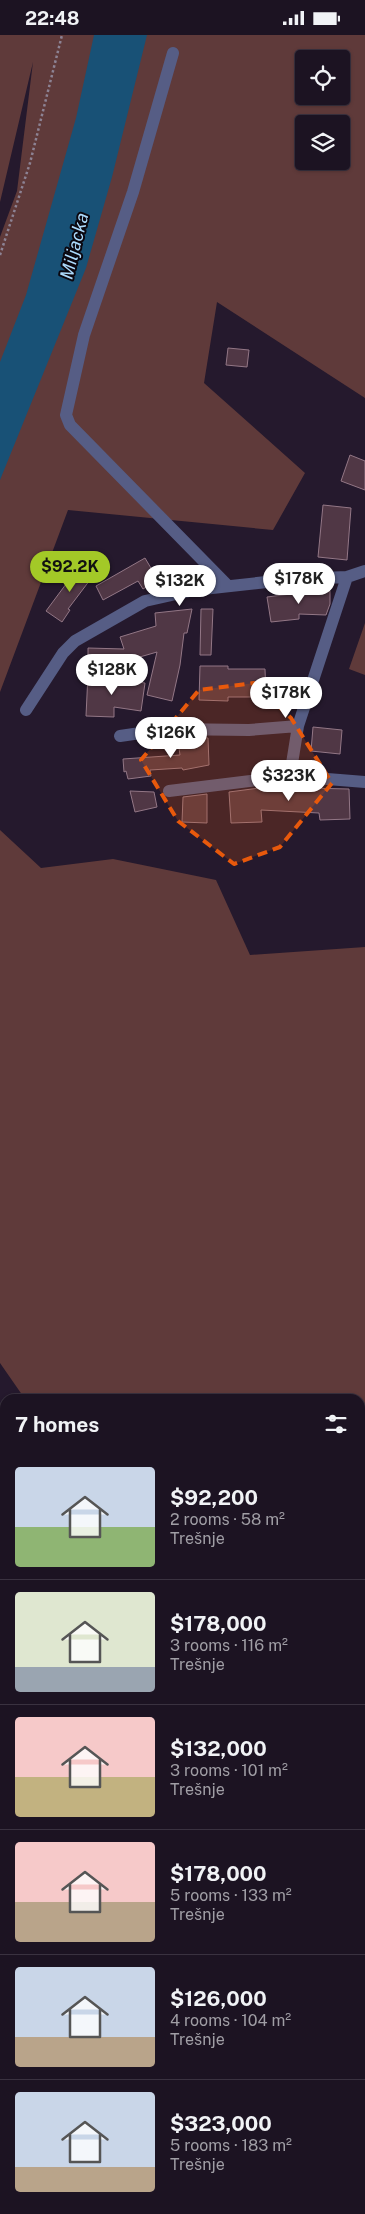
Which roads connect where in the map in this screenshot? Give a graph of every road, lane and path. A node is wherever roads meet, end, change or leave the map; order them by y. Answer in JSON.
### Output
{"nodes":[{"id":1,"x":62,"y":35,"type":"edge"},
{"id":2,"x":173,"y":53,"type":"dead end"},
{"id":3,"x":0,"y":255,"type":"edge"},
{"id":4,"x":365,"y":571,"type":"edge"},
{"id":5,"x":347,"y":577,"type":"junction"},
{"id":6,"x":228,"y":587,"type":"junction"},
{"id":7,"x":26,"y":710,"type":"dead end"},
{"id":8,"x":298,"y":726,"type":"junction"},
{"id":9,"x":120,"y":736,"type":"dead end"},
{"id":10,"x":290,"y":776,"type":"junction"},
{"id":11,"x":365,"y":782,"type":"edge"},
{"id":12,"x":169,"y":791,"type":"dead end"}],
"edges":[{"from":1,"to":3,"type":"path"},
{"from":2,"to":6,"type":"street"},
{"from":4,"to":5,"type":"street"},
{"from":5,"to":6,"type":"street"},
{"from":5,"to":8,"type":"street"},
{"from":6,"to":7,"type":"street"},
{"from":8,"to":9,"type":"street"},
{"from":8,"to":10,"type":"street"},
{"from":10,"to":11,"type":"street"},
{"from":10,"to":12,"type":"street"}]}
